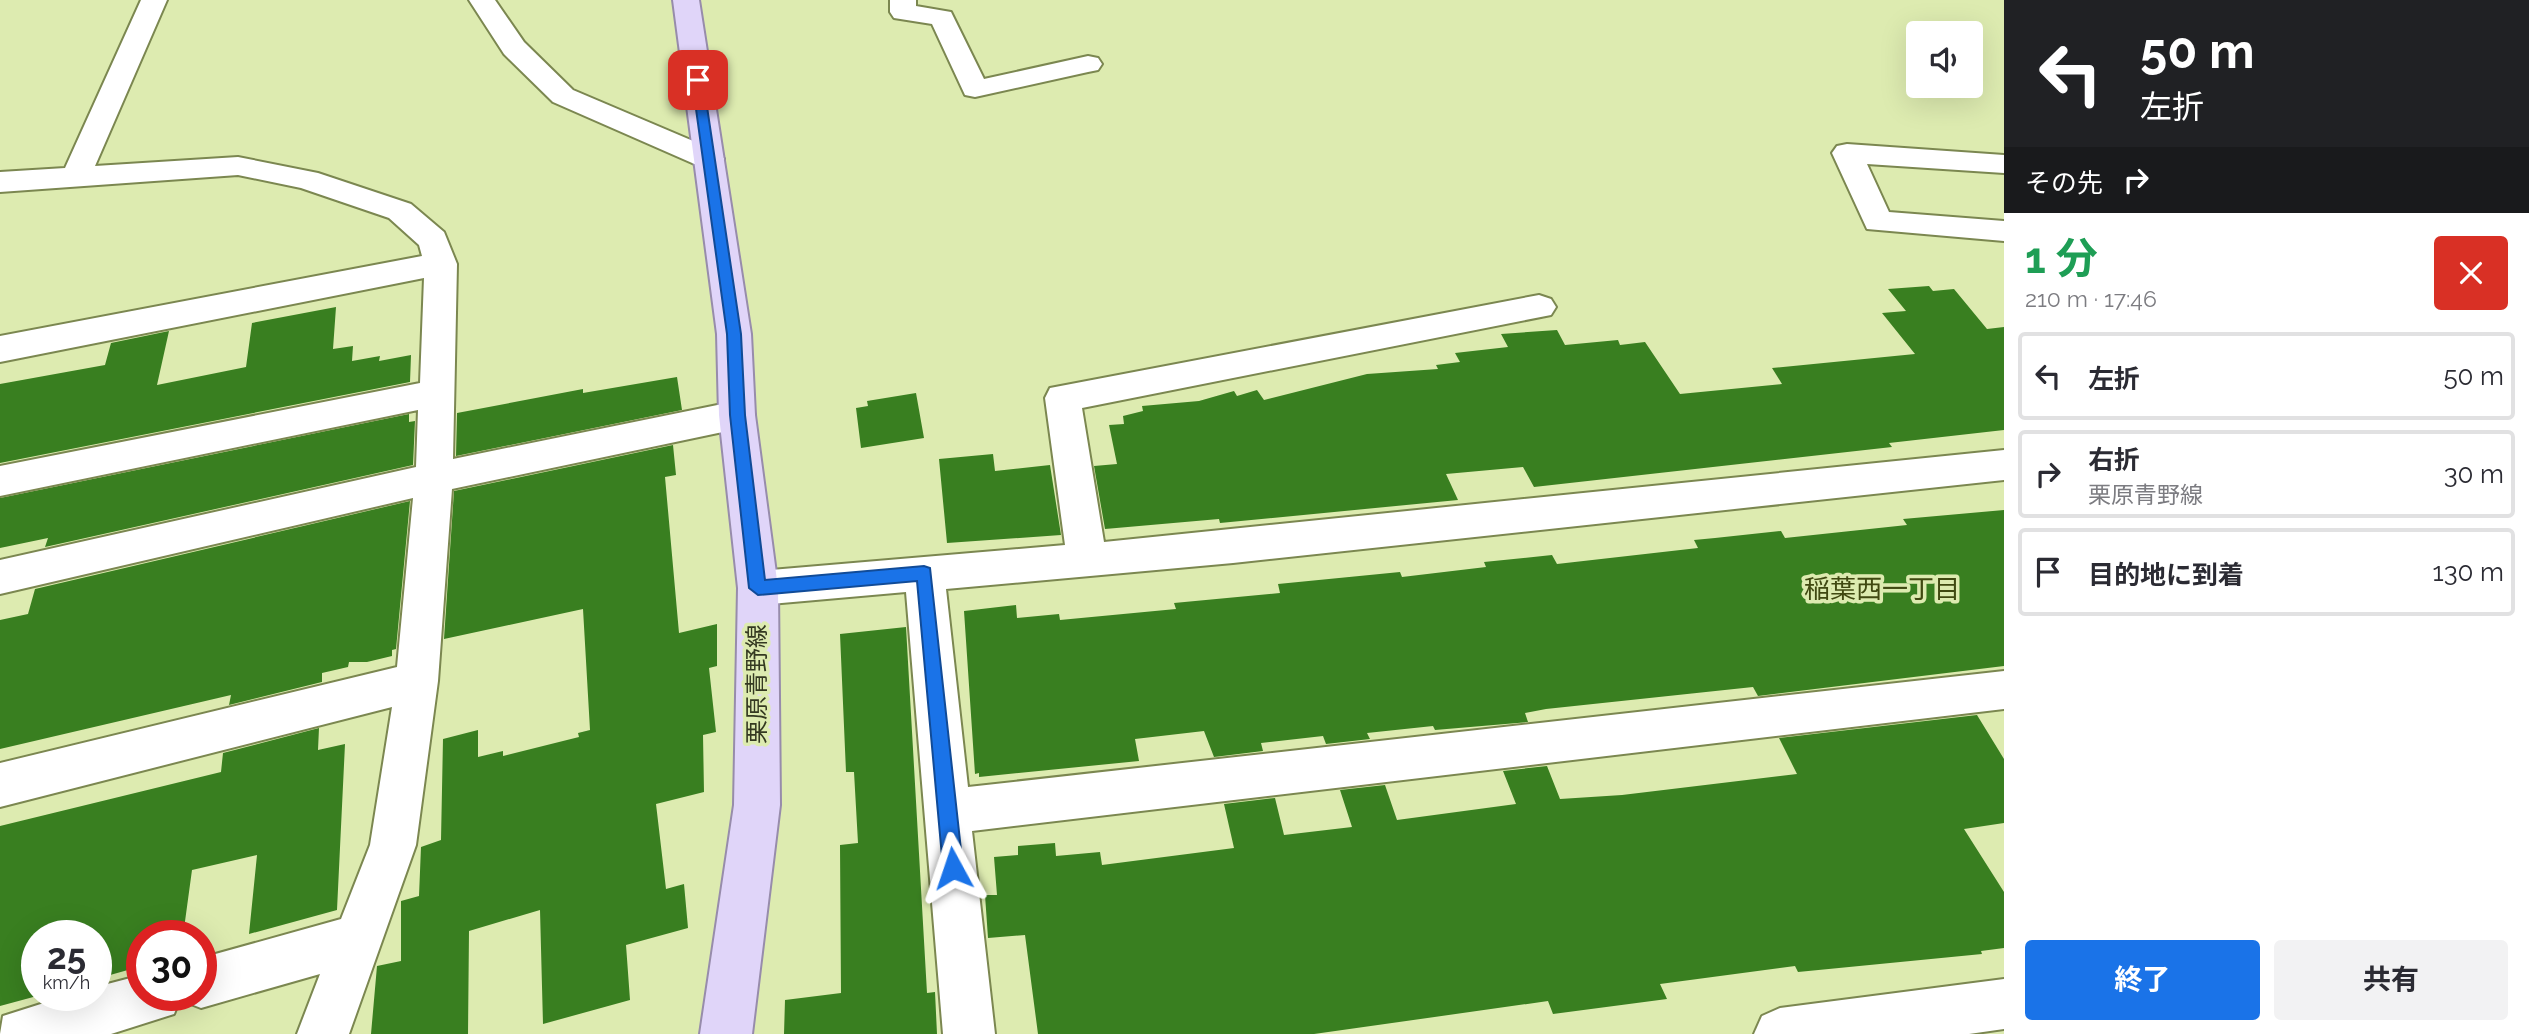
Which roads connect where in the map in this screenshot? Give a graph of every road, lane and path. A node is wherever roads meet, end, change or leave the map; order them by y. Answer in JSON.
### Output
{"nodes":[{"id":1,"x":154,"y":0,"type":"edge"},
{"id":2,"x":482,"y":0,"type":"edge"},
{"id":3,"x":686,"y":0,"type":"edge"},
{"id":4,"x":903,"y":0,"type":"edge"},
{"id":5,"x":1088,"y":64,"type":"dead end"},
{"id":6,"x":709,"y":159,"type":"junction"},
{"id":7,"x":2004,"y":164,"type":"edge"},
{"id":8,"x":76,"y":176,"type":"junction"},
{"id":9,"x":0,"y":182,"type":"edge"},
{"id":10,"x":2004,"y":232,"type":"edge"},
{"id":11,"x":441,"y":264,"type":"junction"},
{"id":12,"x":1539,"y":307,"type":"dead end"},
{"id":13,"x":0,"y":349,"type":"edge"},
{"id":14,"x":436,"y":393,"type":"junction"},
{"id":15,"x":737,"y":415,"type":"junction"},
{"id":16,"x":2004,"y":465,"type":"edge"},
{"id":17,"x":434,"y":478,"type":"junction"},
{"id":18,"x":0,"y":481,"type":"edge"},
{"id":19,"x":1087,"y":560,"type":"junction"},
{"id":20,"x":924,"y":573,"type":"junction"},
{"id":21,"x":0,"y":577,"type":"edge"},
{"id":22,"x":758,"y":588,"type":"junction"},
{"id":23,"x":417,"y":681,"type":"junction"},
{"id":24,"x":2004,"y":690,"type":"edge"},
{"id":25,"x":0,"y":785,"type":"edge"},
{"id":26,"x":948,"y":813,"type":"junction"},
{"id":27,"x":358,"y":939,"type":"junction"},
{"id":28,"x":217,"y":979,"type":"edge"},
{"id":29,"x":126,"y":1004,"type":"edge"},
{"id":30,"x":2004,"y":1004,"type":"edge"},
{"id":31,"x":1913,"y":1025,"type":"edge"},
{"id":32,"x":21,"y":1034,"type":"edge"},
{"id":33,"x":323,"y":1034,"type":"edge"},
{"id":34,"x":726,"y":1034,"type":"edge"},
{"id":35,"x":969,"y":1034,"type":"edge"},
{"id":36,"x":1780,"y":1034,"type":"edge"}],
"edges":[{"from":1,"to":8,"type":"street"},
{"from":2,"to":6,"type":"street"},
{"from":3,"to":6,"type":"main road","name":"栗原青野線"},
{"from":4,"to":5,"type":"street"},
{"from":6,"to":15,"type":"main road","name":"栗原青野線"},
{"from":7,"to":10,"type":"street"},
{"from":8,"to":9,"type":"street"},
{"from":8,"to":11,"type":"street"},
{"from":11,"to":13,"type":"street"},
{"from":11,"to":14,"type":"street"},
{"from":12,"to":19,"type":"street"},
{"from":14,"to":17,"type":"street"},
{"from":14,"to":18,"type":"street"},
{"from":15,"to":17,"type":"street"},
{"from":15,"to":22,"type":"main road","name":"栗原青野線"},
{"from":16,"to":19,"type":"street"},
{"from":17,"to":21,"type":"street"},
{"from":17,"to":23,"type":"street"},
{"from":19,"to":20,"type":"street"},
{"from":20,"to":22,"type":"street"},
{"from":20,"to":26,"type":"street"},
{"from":22,"to":34,"type":"main road","name":"栗原青野線"},
{"from":23,"to":25,"type":"street"},
{"from":23,"to":27,"type":"street"},
{"from":24,"to":26,"type":"street"},
{"from":26,"to":35,"type":"street"},
{"from":27,"to":28,"type":"street"},
{"from":27,"to":33,"type":"street"},
{"from":29,"to":32,"type":"street"},
{"from":30,"to":31,"type":"street"},
{"from":31,"to":36,"type":"street"}]}
